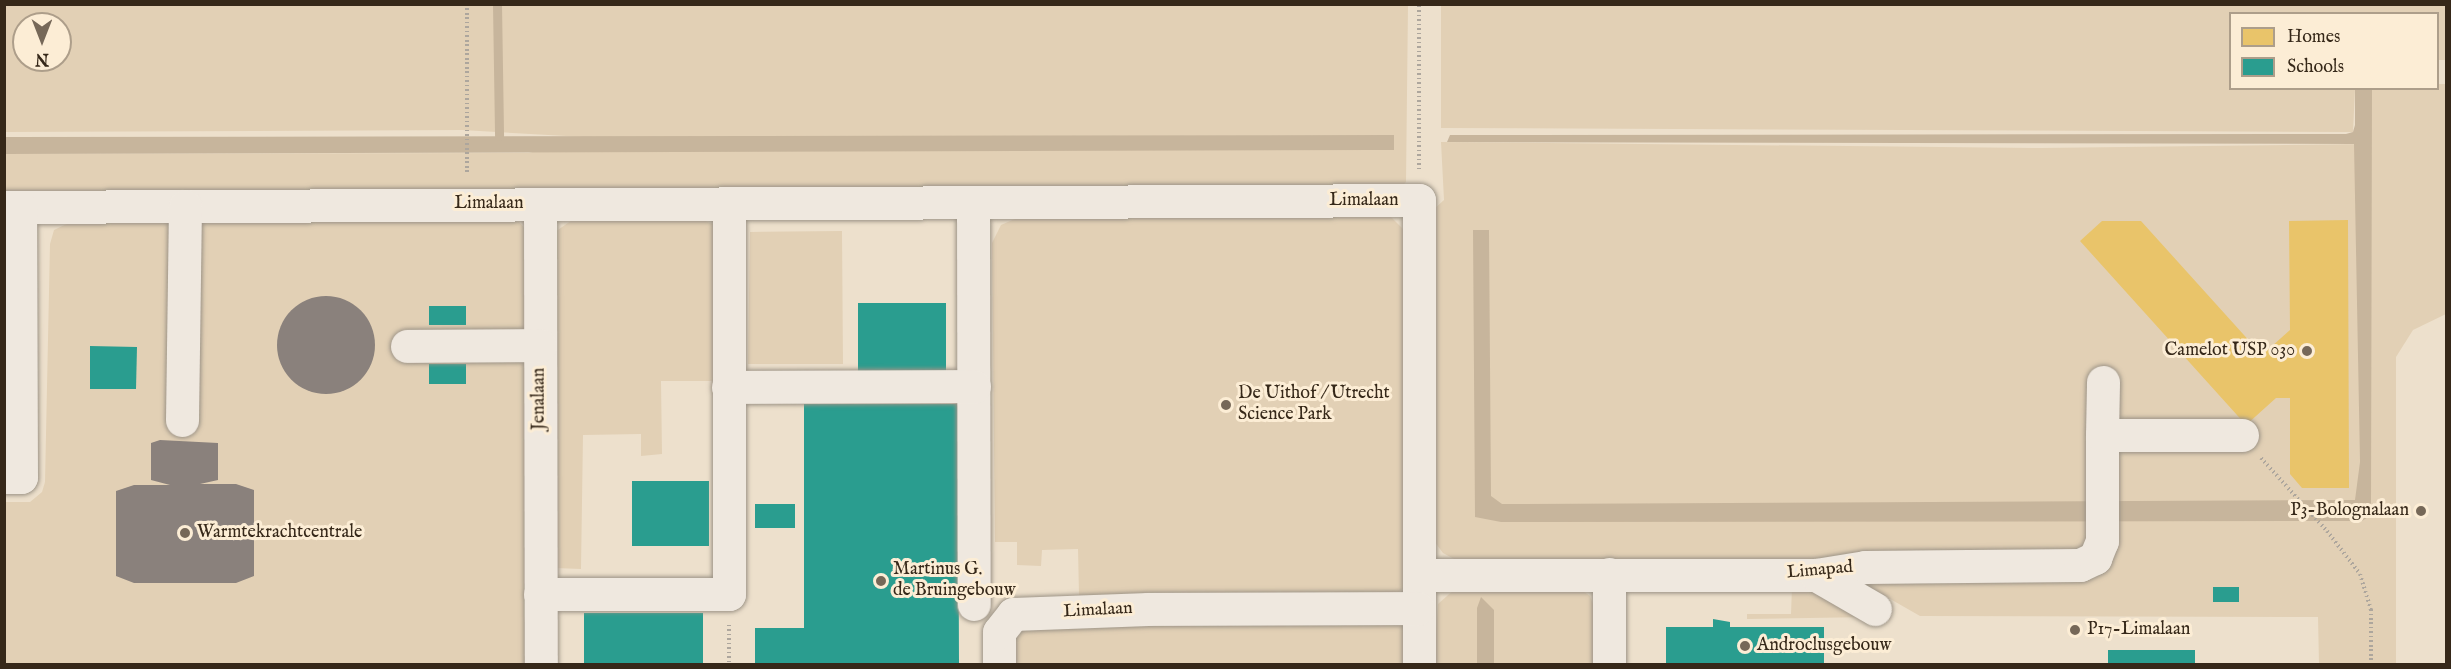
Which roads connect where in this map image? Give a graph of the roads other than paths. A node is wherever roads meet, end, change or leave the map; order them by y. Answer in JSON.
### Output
{"nodes":[{"id":1,"x":973,"y":202,"type":"junction"},
{"id":2,"x":729,"y":203,"type":"junction"},
{"id":3,"x":540,"y":204,"type":"junction"},
{"id":4,"x":185,"y":206,"type":"junction"},
{"id":5,"x":12,"y":207,"type":"edge"},
{"id":6,"x":540,"y":345,"type":"junction"},
{"id":7,"x":407,"y":346,"type":"dead end"},
{"id":8,"x":2103,"y":382,"type":"dead end"},
{"id":9,"x":974,"y":386,"type":"junction"},
{"id":10,"x":728,"y":387,"type":"junction"},
{"id":11,"x":182,"y":420,"type":"dead end"},
{"id":12,"x":2102,"y":435,"type":"junction"},
{"id":13,"x":2242,"y":435,"type":"dead end"},
{"id":14,"x":4,"y":477,"type":"edge"},
{"id":15,"x":1609,"y":574,"type":"junction"},
{"id":16,"x":1419,"y":575,"type":"junction"},
{"id":17,"x":1816,"y":575,"type":"junction"},
{"id":18,"x":540,"y":594,"type":"junction"},
{"id":19,"x":974,"y":604,"type":"dead end"},
{"id":20,"x":1418,"y":608,"type":"junction"},
{"id":21,"x":1875,"y":609,"type":"dead end"},
{"id":22,"x":541,"y":664,"type":"edge"},
{"id":23,"x":999,"y":664,"type":"edge"},
{"id":24,"x":1419,"y":664,"type":"edge"},
{"id":25,"x":1609,"y":664,"type":"edge"}],
"edges":[{"from":1,"to":2,"type":"street","name":"Limalaan"},
{"from":1,"to":9,"type":"street"},
{"from":1,"to":16,"type":"street","name":"Limalaan"},
{"from":2,"to":3,"type":"street","name":"Limalaan"},
{"from":2,"to":10,"type":"street"},
{"from":3,"to":4,"type":"street","name":"Limalaan"},
{"from":3,"to":6,"type":"street","name":"Jenalaan"},
{"from":4,"to":5,"type":"street","name":"Limalaan"},
{"from":4,"to":11,"type":"street"},
{"from":5,"to":14,"type":"street"},
{"from":6,"to":7,"type":"street"},
{"from":6,"to":18,"type":"street","name":"Jenalaan"},
{"from":8,"to":12,"type":"street","name":"Limapad"},
{"from":9,"to":10,"type":"street"},
{"from":9,"to":19,"type":"street"},
{"from":10,"to":18,"type":"street"},
{"from":12,"to":13,"type":"street"},
{"from":12,"to":17,"type":"street","name":"Limapad"},
{"from":15,"to":16,"type":"street","name":"Limapad"},
{"from":15,"to":17,"type":"street","name":"Limapad"},
{"from":15,"to":25,"type":"street"},
{"from":16,"to":20,"type":"street","name":"Limalaan"},
{"from":17,"to":21,"type":"street"},
{"from":18,"to":22,"type":"street","name":"Jenalaan"},
{"from":20,"to":23,"type":"street","name":"Limalaan"},
{"from":20,"to":24,"type":"street","name":"Limalaan"}]}
